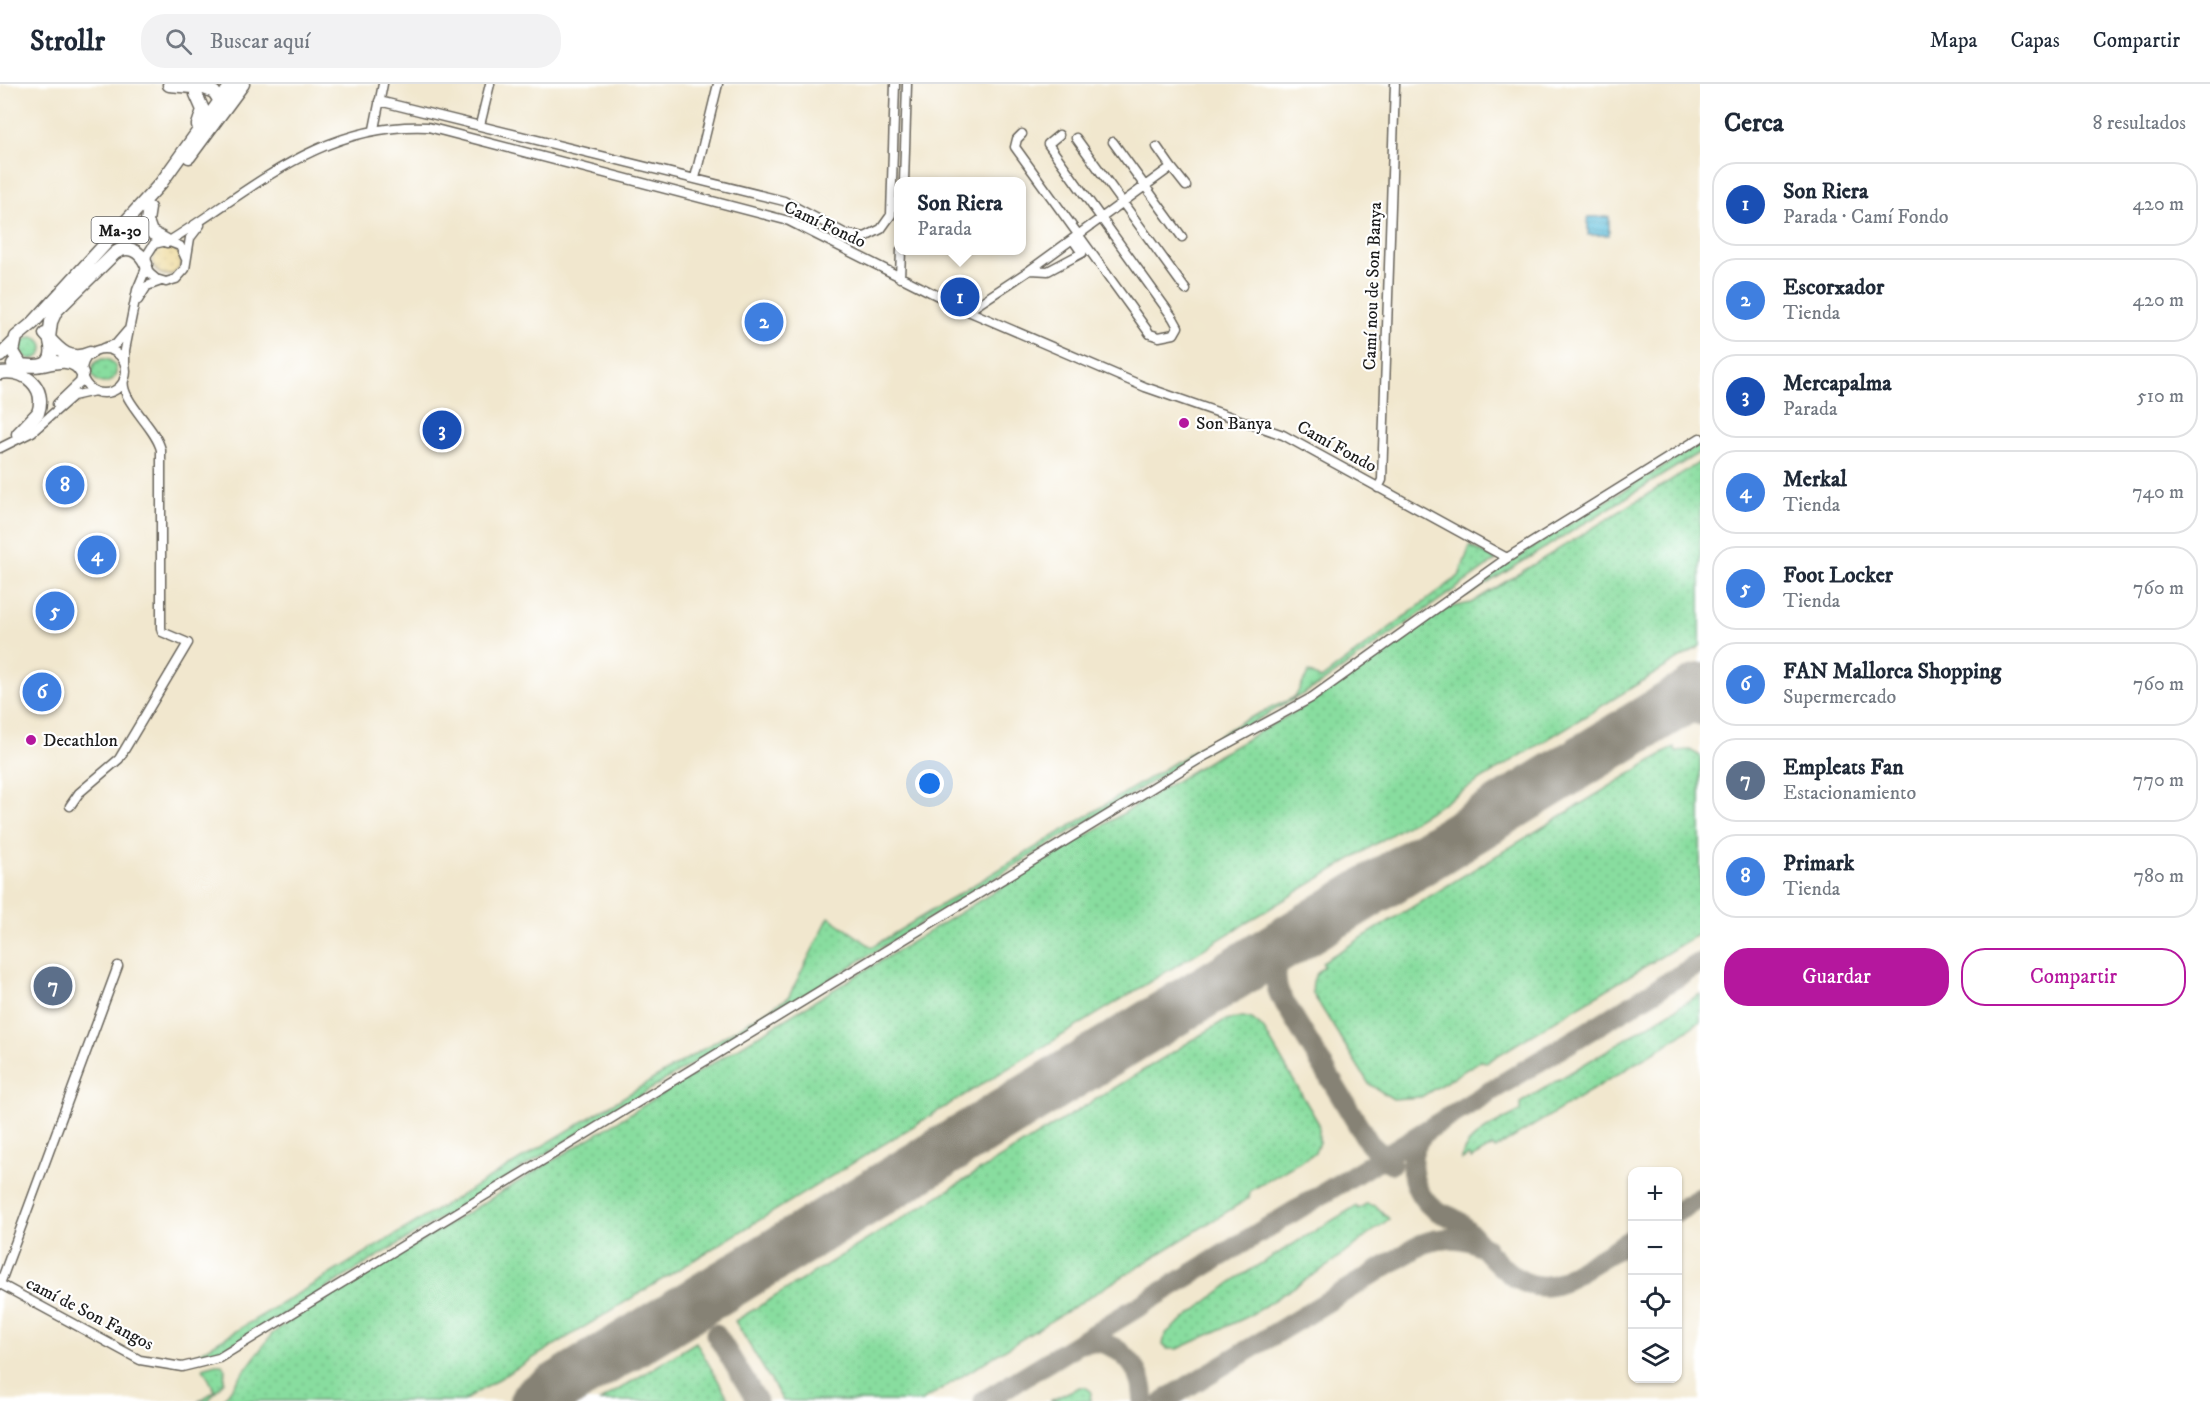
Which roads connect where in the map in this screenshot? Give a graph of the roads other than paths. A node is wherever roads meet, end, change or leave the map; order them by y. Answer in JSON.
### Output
{"nodes":[{"id":1,"x":164,"y":84,"type":"edge"},
{"id":2,"x":226,"y":84,"type":"edge"},
{"id":3,"x":383,"y":84,"type":"edge"},
{"id":4,"x":490,"y":84,"type":"edge"},
{"id":5,"x":718,"y":84,"type":"edge"},
{"id":6,"x":895,"y":84,"type":"edge"},
{"id":7,"x":907,"y":84,"type":"edge"},
{"id":8,"x":1395,"y":84,"type":"edge"},
{"id":9,"x":169,"y":85,"type":"edge"},
{"id":10,"x":237,"y":87,"type":"edge"},
{"id":11,"x":200,"y":91,"type":"junction"},
{"id":12,"x":379,"y":101,"type":"junction"},
{"id":13,"x":217,"y":107,"type":"junction"},
{"id":14,"x":480,"y":124,"type":"junction"},
{"id":15,"x":374,"y":129,"type":"junction"},
{"id":16,"x":1022,"y":134,"type":"dead end"},
{"id":17,"x":1059,"y":135,"type":"dead end"},
{"id":18,"x":1076,"y":138,"type":"dead end"},
{"id":19,"x":1113,"y":142,"type":"dead end"},
{"id":20,"x":1157,"y":147,"type":"dead end"},
{"id":21,"x":1171,"y":167,"type":"junction"},
{"id":22,"x":175,"y":170,"type":"junction"},
{"id":23,"x":904,"y":177,"type":"edge"},
{"id":24,"x":695,"y":178,"type":"junction"},
{"id":25,"x":1186,"y":186,"type":"dead end"},
{"id":26,"x":1144,"y":187,"type":"junction"},
{"id":27,"x":1123,"y":203,"type":"junction"},
{"id":28,"x":149,"y":208,"type":"junction"},
{"id":29,"x":207,"y":218,"type":"junction"},
{"id":30,"x":1102,"y":218,"type":"junction"},
{"id":31,"x":1076,"y":237,"type":"junction"},
{"id":32,"x":1182,"y":237,"type":"dead end"},
{"id":33,"x":167,"y":241,"type":"junction"},
{"id":34,"x":901,"y":255,"type":"edge"},
{"id":35,"x":186,"y":262,"type":"junction"},
{"id":36,"x":146,"y":264,"type":"junction"},
{"id":37,"x":98,"y":266,"type":"junction"},
{"id":38,"x":1030,"y":270,"type":"junction"},
{"id":39,"x":900,"y":278,"type":"junction"},
{"id":40,"x":162,"y":281,"type":"junction"},
{"id":41,"x":1186,"y":290,"type":"dead end"},
{"id":42,"x":136,"y":303,"type":"junction"},
{"id":43,"x":968,"y":311,"type":"junction"},
{"id":44,"x":130,"y":327,"type":"junction"},
{"id":45,"x":25,"y":330,"type":"junction"},
{"id":46,"x":50,"y":339,"type":"junction"},
{"id":47,"x":13,"y":343,"type":"junction"},
{"id":48,"x":95,"y":351,"type":"junction"},
{"id":49,"x":0,"y":356,"type":"edge"},
{"id":50,"x":21,"y":365,"type":"junction"},
{"id":51,"x":43,"y":365,"type":"junction"},
{"id":52,"x":125,"y":365,"type":"junction"},
{"id":53,"x":0,"y":366,"type":"edge"},
{"id":54,"x":0,"y":373,"type":"edge"},
{"id":55,"x":82,"y":373,"type":"junction"},
{"id":56,"x":124,"y":379,"type":"junction"},
{"id":57,"x":97,"y":392,"type":"junction"},
{"id":58,"x":108,"y":392,"type":"junction"},
{"id":59,"x":140,"y":415,"type":"junction"},
{"id":60,"x":18,"y":434,"type":"junction"},
{"id":61,"x":1700,"y":438,"type":"edge"},
{"id":62,"x":1,"y":447,"type":"edge"},
{"id":63,"x":1378,"y":488,"type":"junction"},
{"id":64,"x":1507,"y":558,"type":"junction"},
{"id":65,"x":70,"y":806,"type":"dead end"},
{"id":66,"x":118,"y":966,"type":"dead end"},
{"id":67,"x":0,"y":1284,"type":"edge"}],
"edges":[{"from":1,"to":9,"type":"street"},
{"from":2,"to":11,"type":"highway"},
{"from":3,"to":12,"type":"street"},
{"from":4,"to":14,"type":"street"},
{"from":5,"to":24,"type":"street"},
{"from":6,"to":24,"type":"street"},
{"from":7,"to":23,"type":"street"},
{"from":8,"to":63,"type":"street","name":"Camí nou de Son Banya"},
{"from":9,"to":11,"type":"highway"},
{"from":10,"to":13,"type":"highway"},
{"from":10,"to":22,"type":"highway","number":"Ma-30"},
{"from":11,"to":13,"type":"highway"},
{"from":11,"to":22,"type":"highway"},
{"from":12,"to":14,"type":"street"},
{"from":12,"to":15,"type":"street"},
{"from":13,"to":22,"type":"highway","number":"Ma-30"},
{"from":14,"to":24,"type":"street"},
{"from":15,"to":29,"type":"street","name":"Camí Fondo"},
{"from":15,"to":39,"type":"street","name":"Camí Fondo"},
{"from":16,"to":31,"type":"street"},
{"from":17,"to":30,"type":"street"},
{"from":18,"to":27,"type":"street"},
{"from":19,"to":26,"type":"street"},
{"from":20,"to":21,"type":"street"},
{"from":21,"to":25,"type":"street"},
{"from":21,"to":26,"type":"street"},
{"from":22,"to":28,"type":"highway","number":"Ma-30"},
{"from":22,"to":45,"type":"highway","number":"Ma-30"},
{"from":26,"to":27,"type":"street"},
{"from":26,"to":32,"type":"street"},
{"from":27,"to":30,"type":"street"},
{"from":27,"to":41,"type":"street"},
{"from":28,"to":33,"type":"highway"},
{"from":28,"to":37,"type":"highway","number":"Ma-30"},
{"from":29,"to":33,"type":"street","name":"Camí Fondo"},
{"from":29,"to":35,"type":"street"},
{"from":30,"to":31,"type":"street"},
{"from":30,"to":31,"type":"street"},
{"from":31,"to":38,"type":"street"},
{"from":31,"to":38,"type":"street"},
{"from":33,"to":35,"type":"street"},
{"from":33,"to":36,"type":"street"},
{"from":34,"to":39,"type":"street"},
{"from":35,"to":40,"type":"street"},
{"from":36,"to":37,"type":"highway"},
{"from":36,"to":40,"type":"street"},
{"from":36,"to":42,"type":"street"},
{"from":37,"to":46,"type":"highway","number":"Ma-30"},
{"from":38,"to":43,"type":"street"},
{"from":39,"to":43,"type":"street","name":"Camí Fondo"},
{"from":40,"to":42,"type":"street"},
{"from":42,"to":44,"type":"street"},
{"from":43,"to":63,"type":"street","name":"Camí Fondo"},
{"from":44,"to":48,"type":"street"},
{"from":44,"to":52,"type":"street"},
{"from":45,"to":46,"type":"highway"},
{"from":45,"to":47,"type":"highway","number":"Ma-30"},
{"from":46,"to":48,"type":"highway"},
{"from":46,"to":51,"type":"highway","number":"Ma-30"},
{"from":47,"to":49,"type":"highway","number":"Ma-30"},
{"from":47,"to":50,"type":"highway"},
{"from":48,"to":52,"type":"street"},
{"from":48,"to":55,"type":"street"},
{"from":50,"to":51,"type":"highway"},
{"from":50,"to":53,"type":"highway"},
{"from":51,"to":55,"type":"highway"},
{"from":52,"to":56,"type":"street"},
{"from":54,"to":60,"type":"highway"},
{"from":55,"to":57,"type":"street"},
{"from":55,"to":60,"type":"street"},
{"from":56,"to":58,"type":"street"},
{"from":56,"to":59,"type":"street"},
{"from":57,"to":58,"type":"street"},
{"from":57,"to":62,"type":"street"},
{"from":58,"to":59,"type":"street"},
{"from":59,"to":65,"type":"street"},
{"from":60,"to":62,"type":"street"},
{"from":61,"to":64,"type":"street","name":"camí de Son Fangos"},
{"from":63,"to":64,"type":"street","name":"Camí Fondo"},
{"from":64,"to":67,"type":"street","name":"camí de Son Fangos"},
{"from":66,"to":67,"type":"street"}]}
